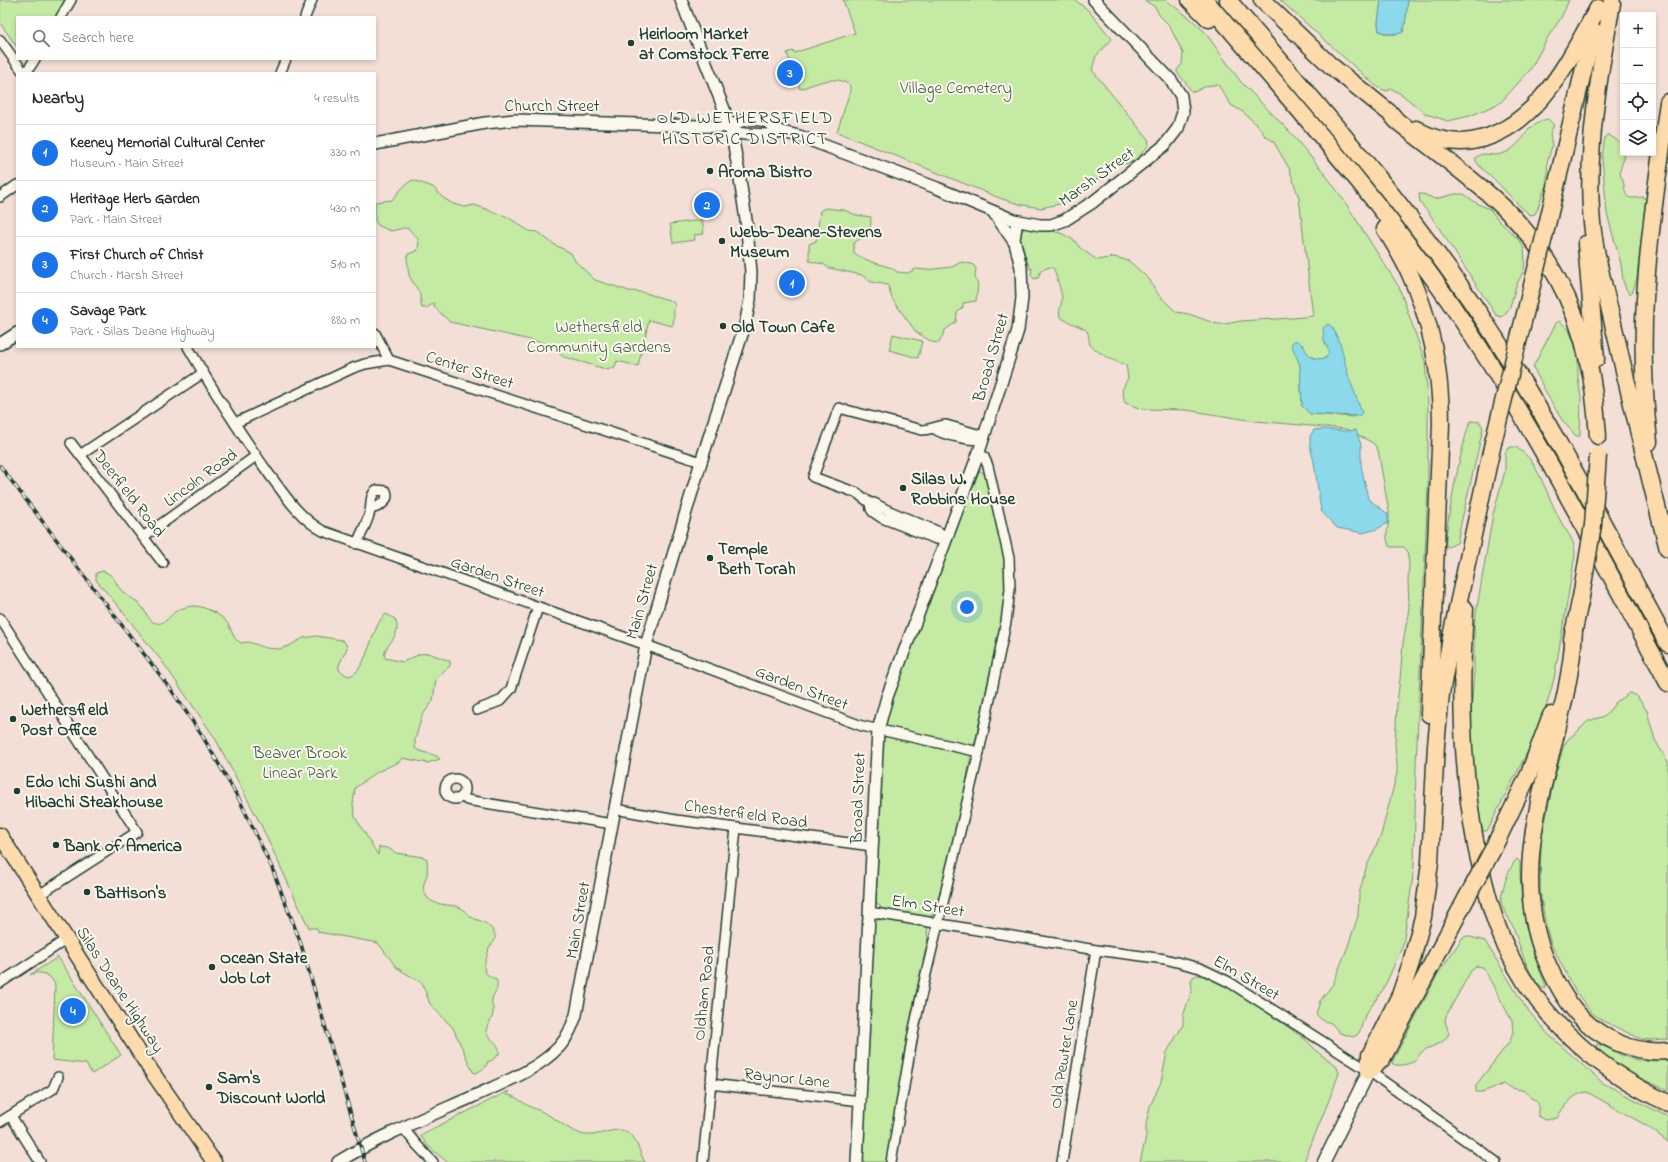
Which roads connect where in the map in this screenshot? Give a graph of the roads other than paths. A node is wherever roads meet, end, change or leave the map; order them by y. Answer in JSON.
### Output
{"nodes":[{"id":1,"x":71,"y":0,"type":"edge"},
{"id":2,"x":312,"y":0,"type":"edge"},
{"id":3,"x":681,"y":0,"type":"edge"},
{"id":4,"x":1094,"y":0,"type":"edge"},
{"id":5,"x":1190,"y":0,"type":"edge"},
{"id":6,"x":1205,"y":0,"type":"edge"},
{"id":7,"x":1228,"y":0,"type":"edge"},
{"id":8,"x":1262,"y":0,"type":"edge"},
{"id":9,"x":1606,"y":3,"type":"edge"},
{"id":10,"x":62,"y":16,"type":"edge"},
{"id":11,"x":305,"y":16,"type":"edge"},
{"id":12,"x":1235,"y":35,"type":"junction"},
{"id":13,"x":0,"y":40,"type":"edge"},
{"id":14,"x":34,"y":60,"type":"edge"},
{"id":15,"x":286,"y":60,"type":"edge"},
{"id":16,"x":24,"y":72,"type":"edge"},
{"id":17,"x":26,"y":72,"type":"edge"},
{"id":18,"x":280,"y":72,"type":"edge"},
{"id":19,"x":1668,"y":102,"type":"edge"},
{"id":20,"x":1390,"y":114,"type":"junction"},
{"id":21,"x":730,"y":127,"type":"junction"},
{"id":22,"x":376,"y":144,"type":"edge"},
{"id":23,"x":16,"y":186,"type":"edge"},
{"id":24,"x":1367,"y":191,"type":"junction"},
{"id":25,"x":0,"y":197,"type":"edge"},
{"id":26,"x":993,"y":212,"type":"junction"},
{"id":27,"x":1017,"y":221,"type":"junction"},
{"id":28,"x":1016,"y":246,"type":"junction"},
{"id":29,"x":16,"y":334,"type":"edge"},
{"id":30,"x":376,"y":335,"type":"edge"},
{"id":31,"x":0,"y":344,"type":"edge"},
{"id":32,"x":189,"y":348,"type":"edge"},
{"id":33,"x":389,"y":360,"type":"junction"},
{"id":34,"x":203,"y":373,"type":"junction"},
{"id":35,"x":235,"y":423,"type":"junction"},
{"id":36,"x":1598,"y":436,"type":"junction"},
{"id":37,"x":984,"y":439,"type":"junction"},
{"id":38,"x":71,"y":443,"type":"dead end"},
{"id":39,"x":979,"y":452,"type":"junction"},
{"id":40,"x":80,"y":455,"type":"junction"},
{"id":41,"x":256,"y":456,"type":"junction"},
{"id":42,"x":701,"y":462,"type":"junction"},
{"id":43,"x":1657,"y":507,"type":"junction"},
{"id":44,"x":371,"y":510,"type":"dead end"},
{"id":45,"x":143,"y":537,"type":"junction"},
{"id":46,"x":946,"y":539,"type":"junction"},
{"id":47,"x":357,"y":544,"type":"junction"},
{"id":48,"x":1668,"y":549,"type":"edge"},
{"id":49,"x":1468,"y":557,"type":"junction"},
{"id":50,"x":163,"y":563,"type":"dead end"},
{"id":51,"x":538,"y":607,"type":"junction"},
{"id":52,"x":0,"y":618,"type":"edge"},
{"id":53,"x":1574,"y":629,"type":"junction"},
{"id":54,"x":1668,"y":644,"type":"edge"},
{"id":55,"x":646,"y":645,"type":"junction"},
{"id":56,"x":1668,"y":683,"type":"edge"},
{"id":57,"x":477,"y":710,"type":"dead end"},
{"id":58,"x":878,"y":730,"type":"junction"},
{"id":59,"x":979,"y":752,"type":"junction"},
{"id":60,"x":1433,"y":792,"type":"junction"},
{"id":61,"x":462,"y":796,"type":"dead end"},
{"id":62,"x":615,"y":809,"type":"junction"},
{"id":63,"x":612,"y":824,"type":"junction"},
{"id":64,"x":736,"y":828,"type":"junction"},
{"id":65,"x":0,"y":834,"type":"edge"},
{"id":66,"x":872,"y":846,"type":"junction"},
{"id":67,"x":39,"y":895,"type":"junction"},
{"id":68,"x":870,"y":912,"type":"junction"},
{"id":69,"x":937,"y":922,"type":"junction"},
{"id":70,"x":67,"y":940,"type":"junction"},
{"id":71,"x":1096,"y":950,"type":"junction"},
{"id":72,"x":0,"y":982,"type":"edge"},
{"id":73,"x":1668,"y":1051,"type":"edge"},
{"id":74,"x":1369,"y":1071,"type":"junction"},
{"id":75,"x":58,"y":1077,"type":"dead end"},
{"id":76,"x":710,"y":1084,"type":"junction"},
{"id":77,"x":861,"y":1100,"type":"junction"},
{"id":78,"x":1668,"y":1102,"type":"edge"},
{"id":79,"x":11,"y":1116,"type":"junction"},
{"id":80,"x":0,"y":1122,"type":"edge"},
{"id":81,"x":403,"y":1128,"type":"junction"},
{"id":82,"x":40,"y":1162,"type":"edge"},
{"id":83,"x":214,"y":1162,"type":"edge"},
{"id":84,"x":338,"y":1162,"type":"edge"},
{"id":85,"x":433,"y":1162,"type":"edge"},
{"id":86,"x":702,"y":1162,"type":"edge"},
{"id":87,"x":857,"y":1162,"type":"edge"},
{"id":88,"x":891,"y":1162,"type":"edge"},
{"id":89,"x":1062,"y":1162,"type":"edge"},
{"id":90,"x":1324,"y":1162,"type":"edge"},
{"id":91,"x":1496,"y":1162,"type":"edge"}],
"edges":[{"from":1,"to":10,"type":"street"},
{"from":2,"to":11,"type":"street"},
{"from":3,"to":21,"type":"street","name":"Main Street"},
{"from":4,"to":27,"type":"street","name":"Marsh Street"},
{"from":5,"to":12,"type":"highway"},
{"from":6,"to":12,"type":"highway"},
{"from":7,"to":54,"type":"highway"},
{"from":8,"to":20,"type":"highway"},
{"from":9,"to":20,"type":"highway"},
{"from":9,"to":36,"type":"highway"},
{"from":9,"to":43,"type":"highway"},
{"from":9,"to":49,"type":"highway","bridge":true},
{"from":12,"to":24,"type":"highway"},
{"from":13,"to":16,"type":"street"},
{"from":14,"to":17,"type":"street"},
{"from":15,"to":18,"type":"street"},
{"from":19,"to":43,"type":"highway"},
{"from":20,"to":36,"type":"highway"},
{"from":21,"to":22,"type":"street","name":"Church Street"},
{"from":21,"to":26,"type":"street","name":"Marsh Street"},
{"from":21,"to":42,"type":"street","name":"Main Street"},
{"from":23,"to":25,"type":"street"},
{"from":24,"to":56,"type":"highway"},
{"from":24,"to":60,"type":"highway"},
{"from":26,"to":27,"type":"street","name":"Marsh Street"},
{"from":26,"to":28,"type":"street"},
{"from":27,"to":28,"type":"street","name":"Broad Street"},
{"from":28,"to":37,"type":"street","name":"Broad Street"},
{"from":29,"to":31,"type":"street"},
{"from":30,"to":33,"type":"street"},
{"from":32,"to":34,"type":"street","name":"Garden Street"},
{"from":33,"to":35,"type":"street","name":"Center Street"},
{"from":33,"to":42,"type":"street","name":"Center Street"},
{"from":34,"to":35,"type":"street","name":"Garden Street"},
{"from":34,"to":40,"type":"street"},
{"from":35,"to":41,"type":"street","name":"Garden Street"},
{"from":36,"to":53,"type":"highway","bridge":true},
{"from":37,"to":39,"type":"street","name":"Broad Street"},
{"from":37,"to":46,"type":"street"},
{"from":38,"to":40,"type":"street","name":"Deerfield Road"},
{"from":39,"to":46,"type":"street","name":"Broad Street"},
{"from":39,"to":59,"type":"street"},
{"from":40,"to":45,"type":"street","name":"Deerfield Road"},
{"from":41,"to":45,"type":"street","name":"Lincoln Road"},
{"from":41,"to":47,"type":"street","name":"Garden Street"},
{"from":42,"to":55,"type":"street","name":"Main Street"},
{"from":43,"to":48,"type":"highway"},
{"from":44,"to":47,"type":"street"},
{"from":45,"to":50,"type":"street","name":"Deerfield Road"},
{"from":46,"to":58,"type":"street","name":"Broad Street"},
{"from":47,"to":51,"type":"street","name":"Garden Street"},
{"from":49,"to":60,"type":"highway"},
{"from":49,"to":78,"type":"highway"},
{"from":51,"to":55,"type":"street","name":"Garden Street"},
{"from":51,"to":57,"type":"street"},
{"from":52,"to":67,"type":"street"},
{"from":53,"to":73,"type":"highway"},
{"from":53,"to":74,"type":"highway","bridge":true},
{"from":55,"to":58,"type":"street","name":"Garden Street"},
{"from":55,"to":62,"type":"street","name":"Main Street"},
{"from":58,"to":59,"type":"street","name":"Garden Street"},
{"from":58,"to":66,"type":"street","name":"Broad Street"},
{"from":59,"to":69,"type":"street"},
{"from":60,"to":74,"type":"highway"},
{"from":61,"to":63,"type":"street"},
{"from":62,"to":63,"type":"street","name":"Main Street"},
{"from":62,"to":64,"type":"street","name":"Chesterfield Road"},
{"from":63,"to":81,"type":"street","name":"Main Street"},
{"from":64,"to":66,"type":"street","name":"Chesterfield Road"},
{"from":64,"to":76,"type":"street","name":"Oldham Road"},
{"from":65,"to":67,"type":"main road","name":"Silas Deane Highway"},
{"from":66,"to":68,"type":"street","name":"Broad Street"},
{"from":67,"to":70,"type":"main road","name":"Silas Deane Highway"},
{"from":68,"to":69,"type":"street","name":"Elm Street"},
{"from":68,"to":77,"type":"street","name":"Broad Street"},
{"from":69,"to":71,"type":"street","name":"Elm Street"},
{"from":69,"to":88,"type":"street"},
{"from":70,"to":72,"type":"street"},
{"from":70,"to":83,"type":"main road","name":"Silas Deane Highway"},
{"from":71,"to":74,"type":"street","name":"Elm Street"},
{"from":71,"to":89,"type":"street","name":"Old Pewter Lane"},
{"from":74,"to":90,"type":"main road"},
{"from":74,"to":91,"type":"street","name":"Elm Street"},
{"from":75,"to":79,"type":"street"},
{"from":76,"to":77,"type":"street","name":"Raynor Lane"},
{"from":76,"to":86,"type":"street","name":"Oldham Road"},
{"from":77,"to":87,"type":"street","name":"Broad Street"},
{"from":79,"to":80,"type":"street"},
{"from":79,"to":82,"type":"street"},
{"from":81,"to":84,"type":"street","name":"Main Street"},
{"from":81,"to":85,"type":"street"}]}
